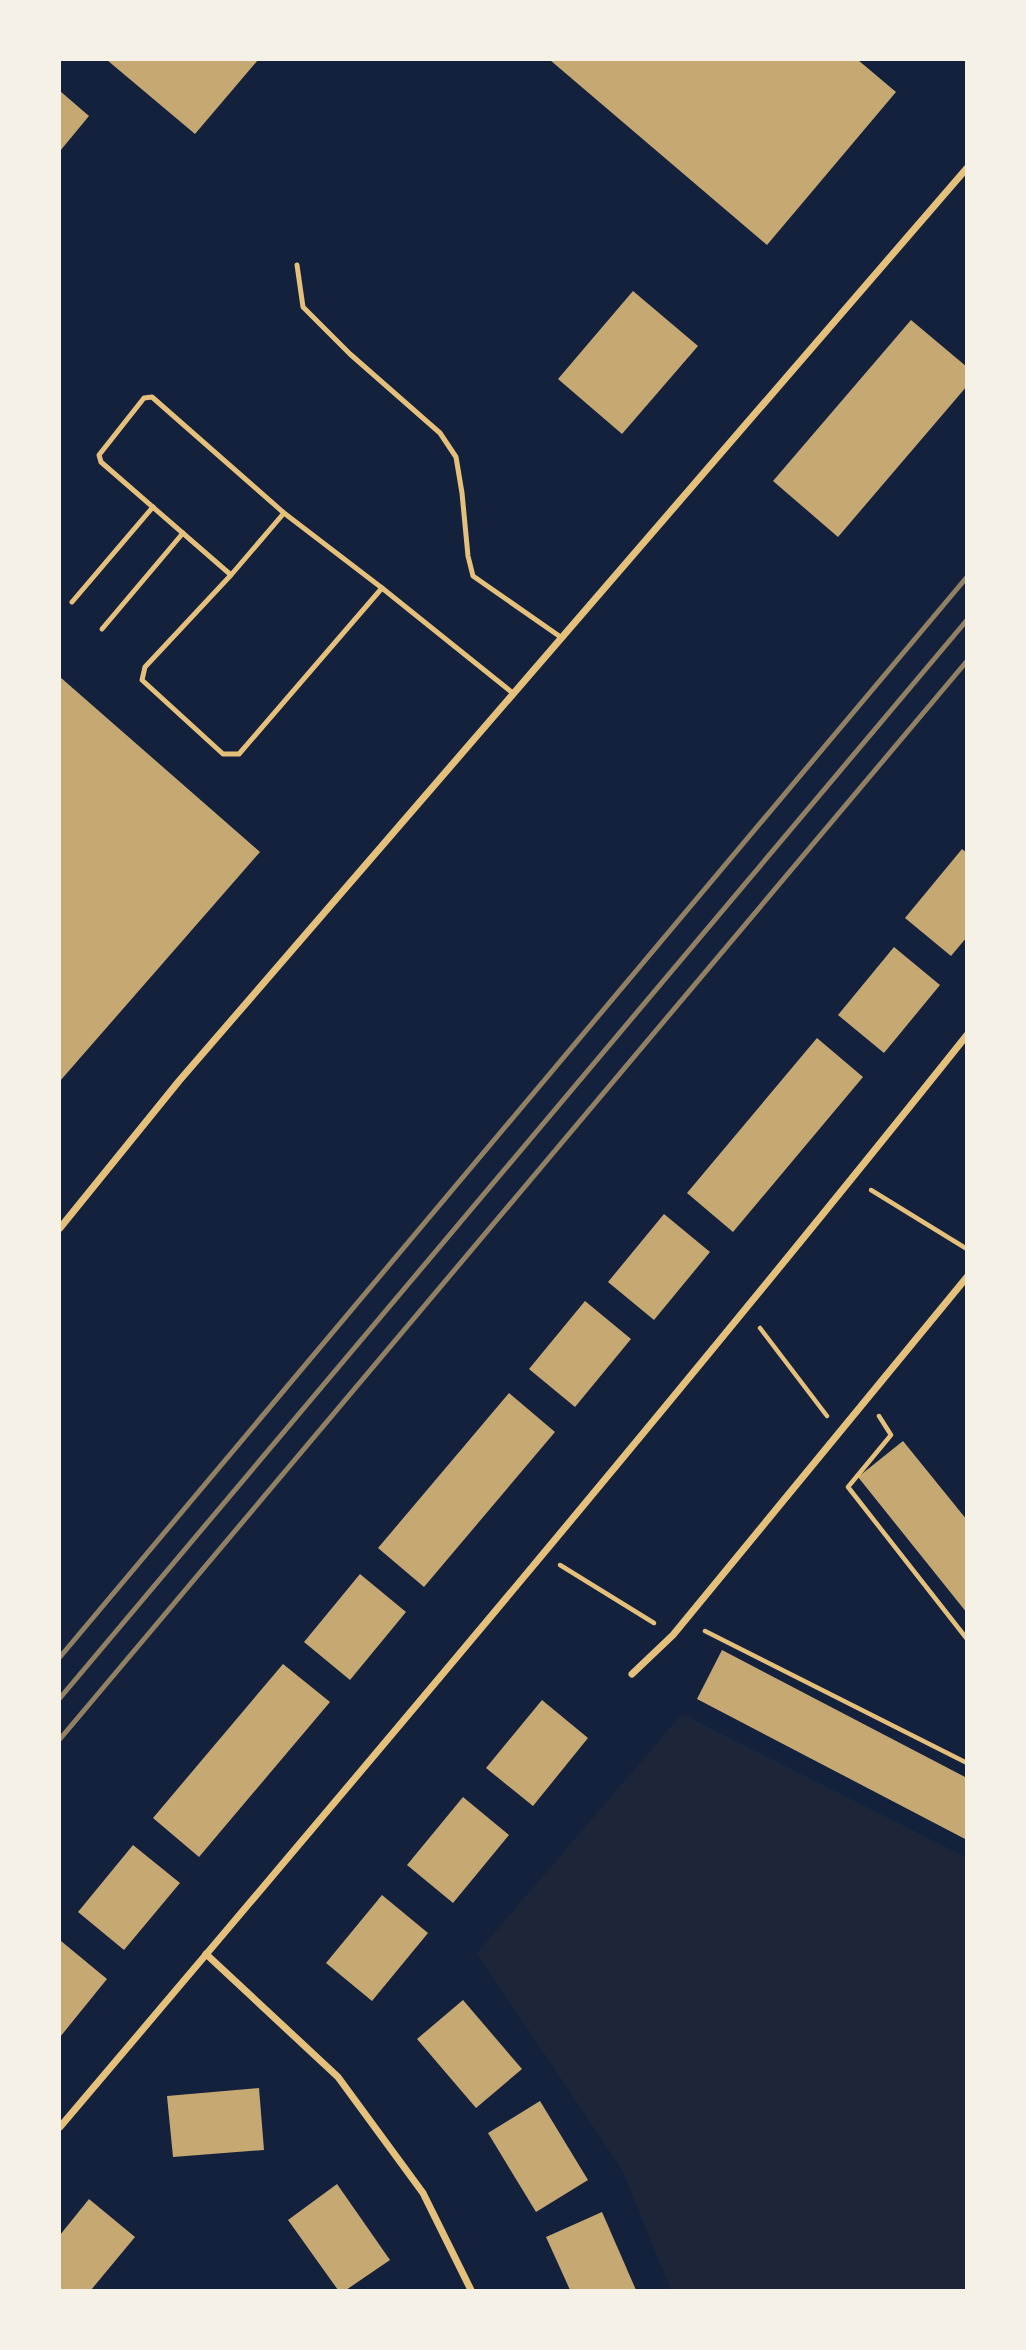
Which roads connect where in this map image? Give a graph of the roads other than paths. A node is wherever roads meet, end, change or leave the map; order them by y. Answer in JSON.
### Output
{"nodes":[{"id":1,"x":967,"y":169,"type":"edge"},
{"id":2,"x":297,"y":265,"type":"dead end"},
{"id":3,"x":153,"y":507,"type":"junction"},
{"id":4,"x":284,"y":513,"type":"junction"},
{"id":5,"x":183,"y":533,"type":"junction"},
{"id":6,"x":231,"y":575,"type":"junction"},
{"id":7,"x":382,"y":588,"type":"junction"},
{"id":8,"x":72,"y":602,"type":"dead end"},
{"id":9,"x":102,"y":629,"type":"dead end"},
{"id":10,"x":562,"y":638,"type":"junction"},
{"id":11,"x":514,"y":694,"type":"junction"},
{"id":12,"x":967,"y":1035,"type":"edge"},
{"id":13,"x":60,"y":1228,"type":"edge"},
{"id":14,"x":967,"y":1277,"type":"edge"},
{"id":15,"x":632,"y":1674,"type":"dead end"},
{"id":16,"x":206,"y":1954,"type":"junction"},
{"id":17,"x":60,"y":2127,"type":"edge"},
{"id":18,"x":471,"y":2291,"type":"edge"}],
"edges":[{"from":1,"to":10,"type":"street"},
{"from":2,"to":10,"type":"lane"},
{"from":3,"to":4,"type":"lane"},
{"from":3,"to":5,"type":"lane"},
{"from":3,"to":8,"type":"lane"},
{"from":4,"to":6,"type":"lane"},
{"from":4,"to":7,"type":"lane"},
{"from":5,"to":6,"type":"lane"},
{"from":5,"to":9,"type":"lane"},
{"from":6,"to":7,"type":"lane"},
{"from":7,"to":11,"type":"lane"},
{"from":10,"to":11,"type":"street"},
{"from":11,"to":13,"type":"street"},
{"from":12,"to":16,"type":"street"},
{"from":14,"to":15,"type":"street"},
{"from":16,"to":17,"type":"street"},
{"from":16,"to":18,"type":"street"}]}
